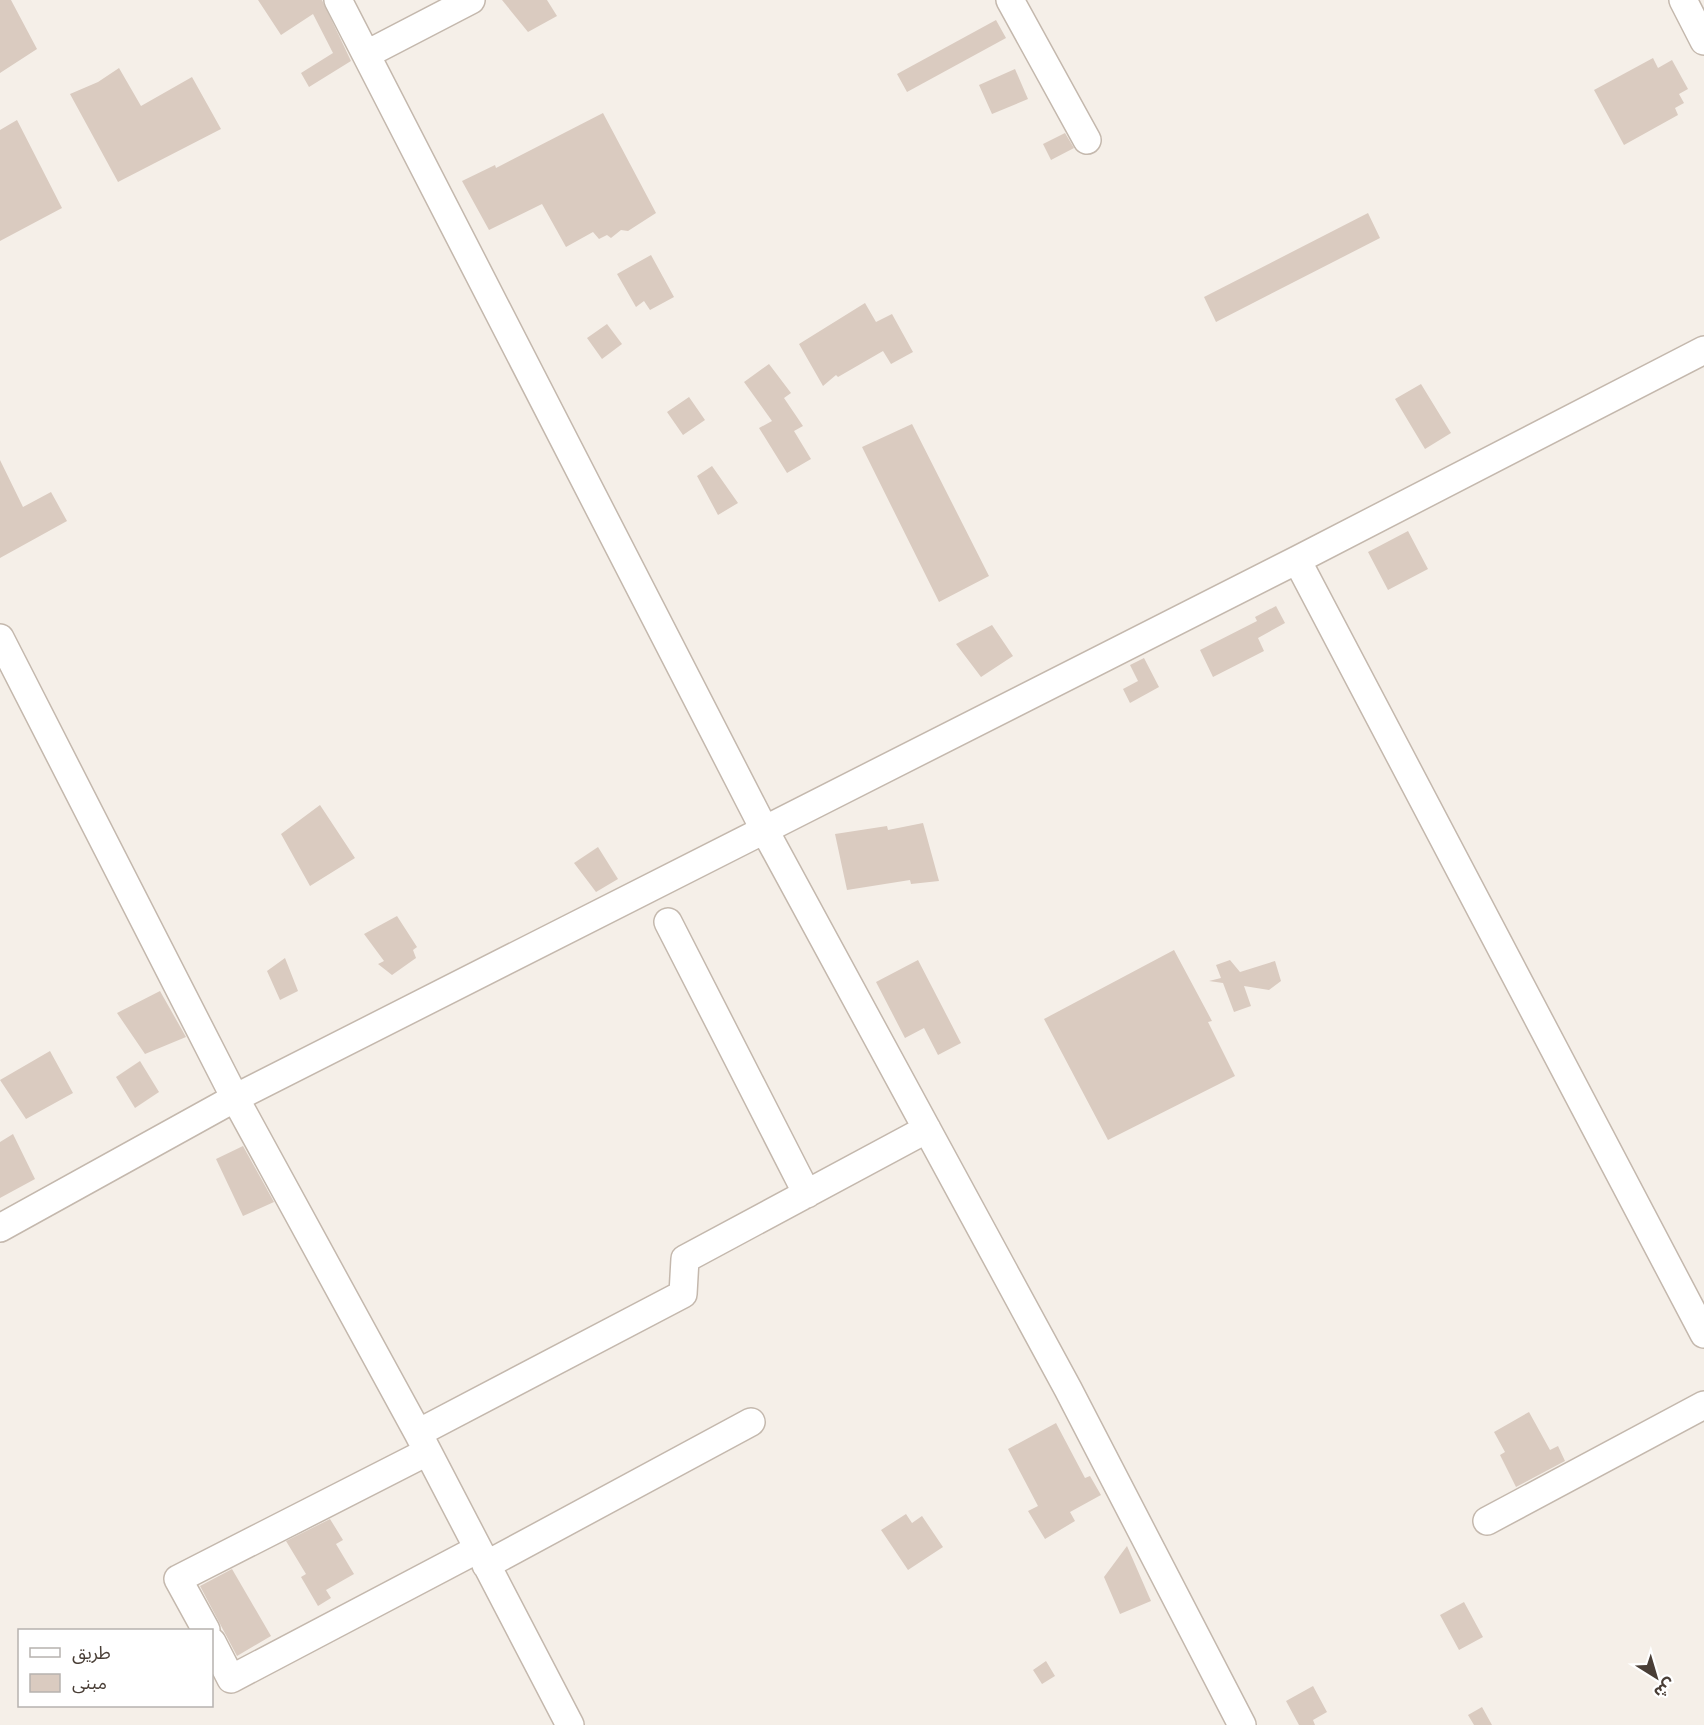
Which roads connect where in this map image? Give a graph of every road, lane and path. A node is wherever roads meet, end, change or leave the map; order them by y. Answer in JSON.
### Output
{"nodes":[{"id":1,"x":338,"y":0,"type":"edge"},
{"id":2,"x":471,"y":0,"type":"edge"},
{"id":3,"x":1010,"y":0,"type":"edge"},
{"id":4,"x":1683,"y":0,"type":"edge"},
{"id":5,"x":1704,"y":41,"type":"edge"},
{"id":6,"x":367,"y":54,"type":"junction"},
{"id":7,"x":1087,"y":140,"type":"dead end"},
{"id":8,"x":1704,"y":350,"type":"edge"},
{"id":9,"x":1297,"y":560,"type":"junction"},
{"id":10,"x":0,"y":638,"type":"edge"},
{"id":11,"x":764,"y":829,"type":"junction"},
{"id":12,"x":668,"y":922,"type":"dead end"},
{"id":13,"x":235,"y":1098,"type":"junction"},
{"id":14,"x":927,"y":1130,"type":"junction"},
{"id":15,"x":807,"y":1194,"type":"junction"},
{"id":16,"x":0,"y":1228,"type":"edge"},
{"id":17,"x":1704,"y":1334,"type":"edge"},
{"id":18,"x":1704,"y":1406,"type":"edge"},
{"id":19,"x":752,"y":1422,"type":"dead end"},
{"id":20,"x":422,"y":1442,"type":"junction"},
{"id":21,"x":1487,"y":1521,"type":"dead end"},
{"id":22,"x":482,"y":1557,"type":"junction"},
{"id":23,"x":205,"y":1629,"type":"edge"},
{"id":24,"x":213,"y":1644,"type":"edge"},
{"id":25,"x":570,"y":1725,"type":"edge"},
{"id":26,"x":1242,"y":1725,"type":"edge"}],
"edges":[{"from":1,"to":6,"type":"street"},
{"from":2,"to":6,"type":"street"},
{"from":3,"to":7,"type":"street"},
{"from":4,"to":5,"type":"street"},
{"from":6,"to":11,"type":"street"},
{"from":8,"to":9,"type":"street"},
{"from":9,"to":11,"type":"street"},
{"from":9,"to":17,"type":"street"},
{"from":10,"to":13,"type":"street"},
{"from":11,"to":13,"type":"street"},
{"from":11,"to":14,"type":"street"},
{"from":12,"to":15,"type":"street"},
{"from":13,"to":16,"type":"street"},
{"from":13,"to":20,"type":"street"},
{"from":14,"to":15,"type":"street"},
{"from":14,"to":26,"type":"street"},
{"from":15,"to":20,"type":"street"},
{"from":18,"to":21,"type":"street"},
{"from":19,"to":22,"type":"street"},
{"from":20,"to":22,"type":"street"},
{"from":20,"to":23,"type":"street"},
{"from":22,"to":24,"type":"street"},
{"from":22,"to":25,"type":"street"}]}
